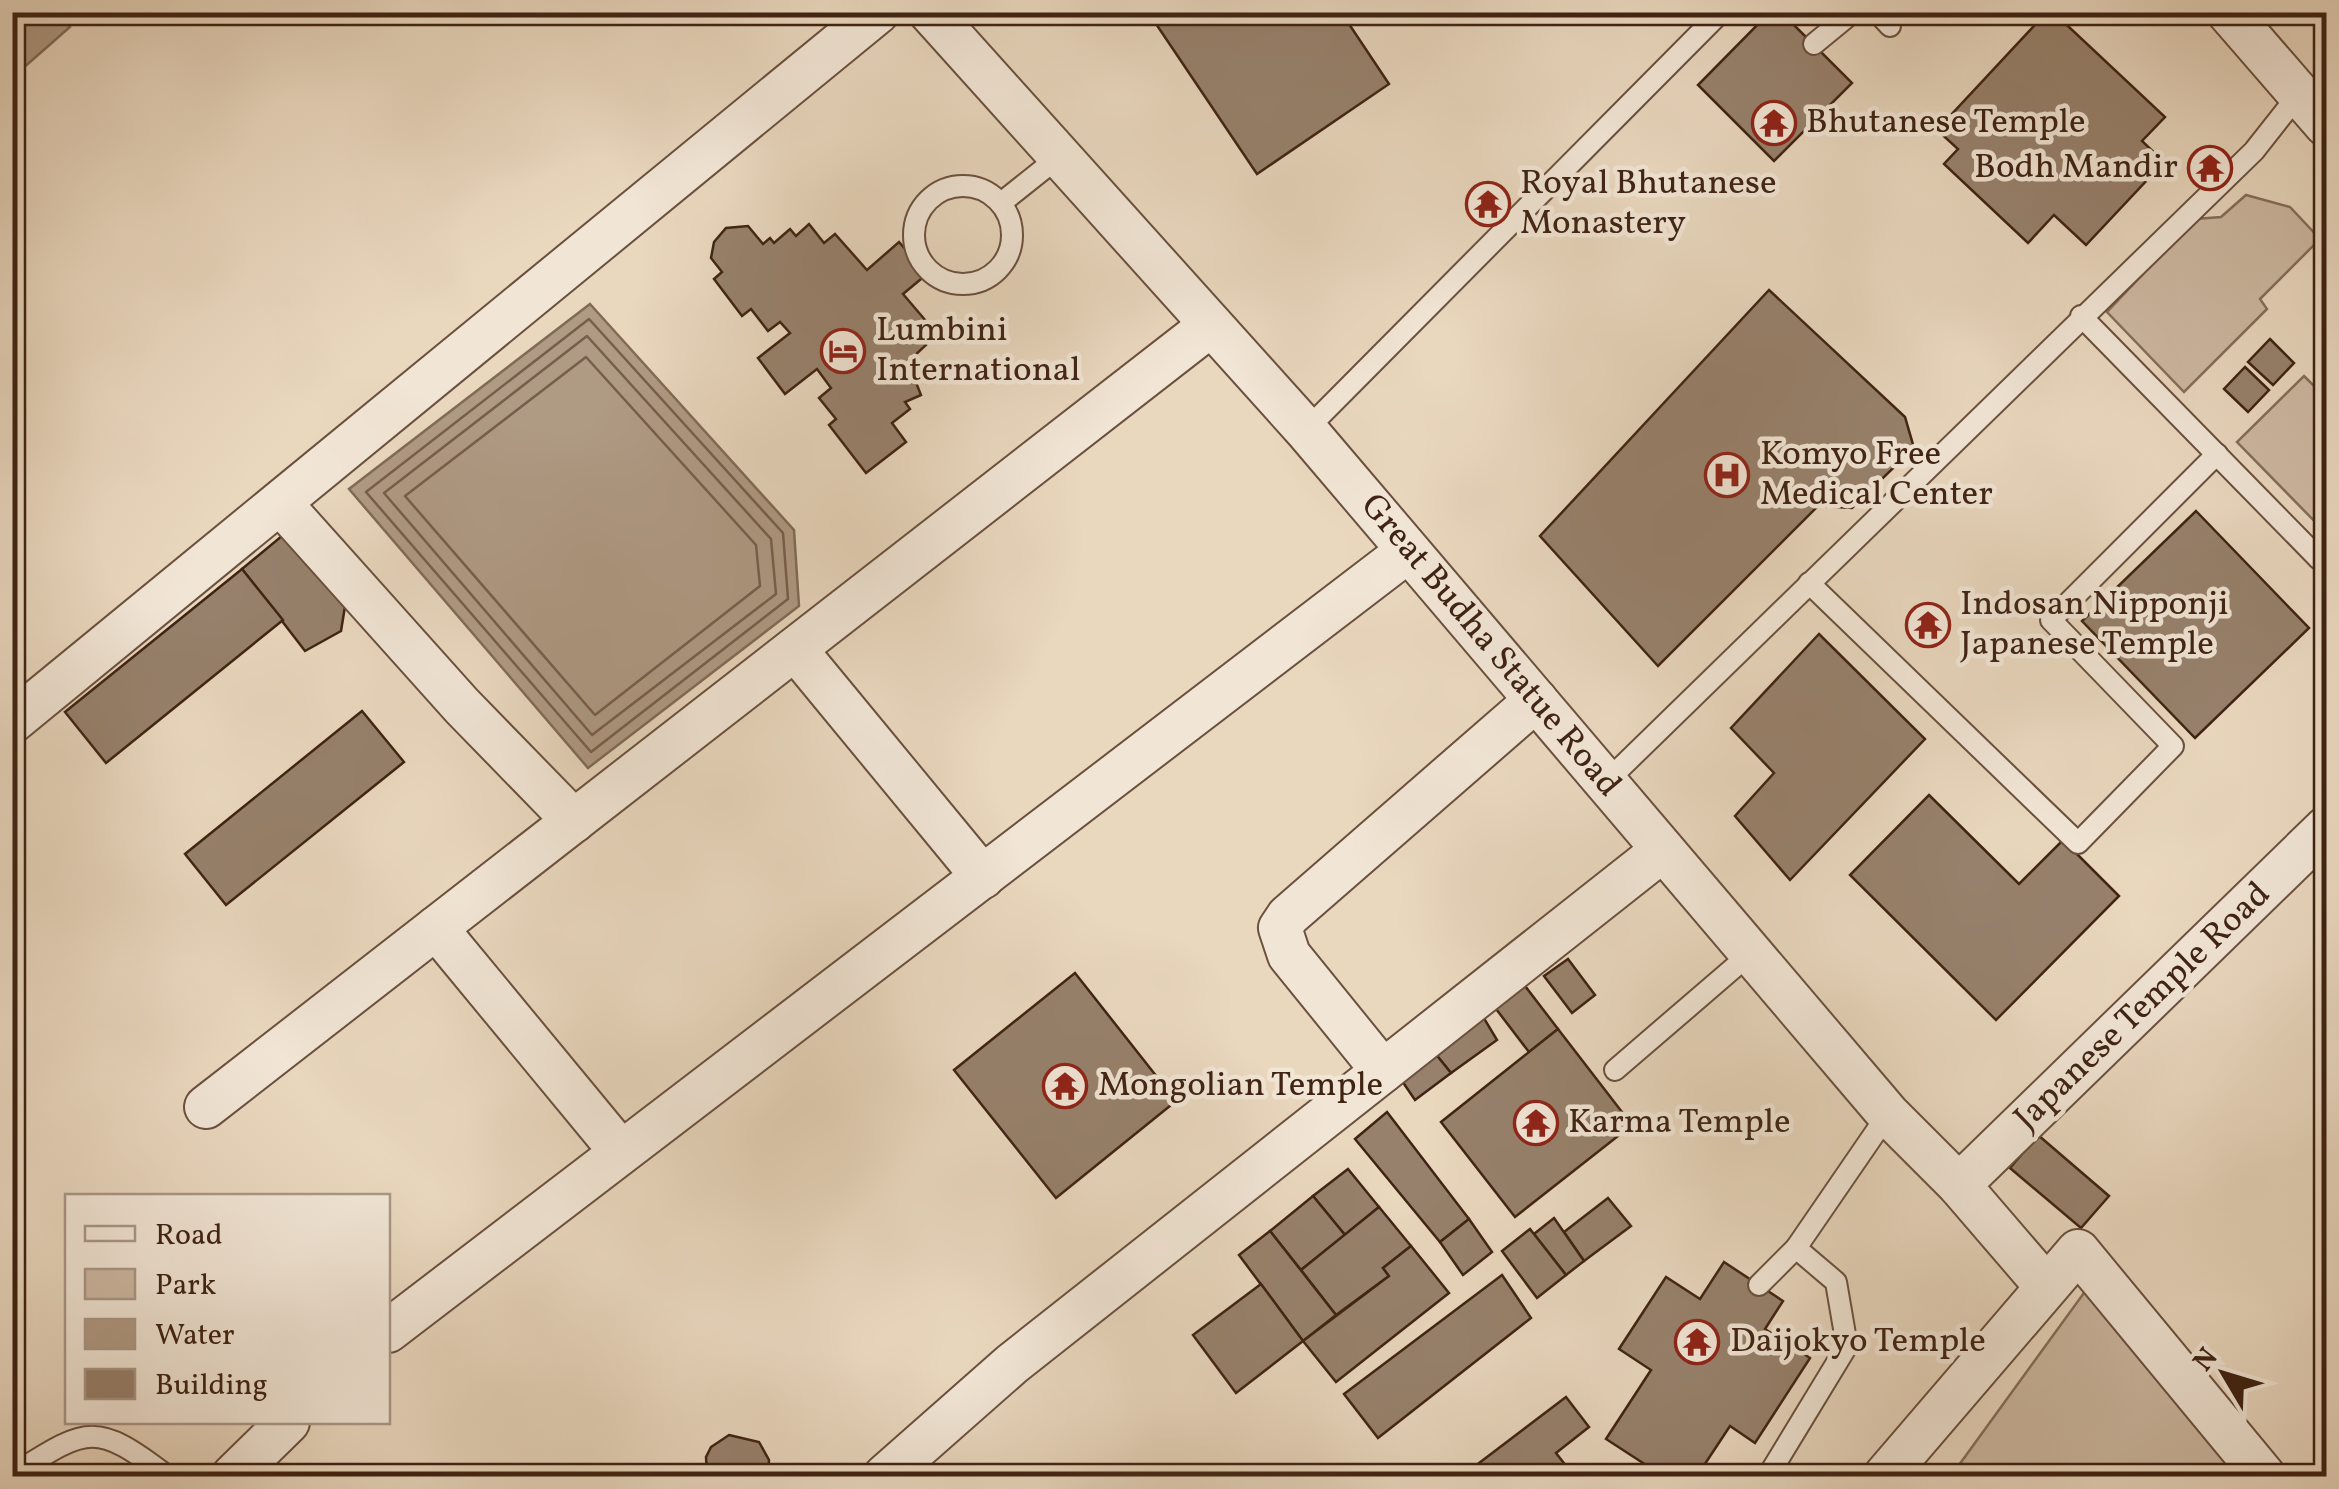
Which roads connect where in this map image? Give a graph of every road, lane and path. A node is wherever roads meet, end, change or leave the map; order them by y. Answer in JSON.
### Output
{"nodes":[{"id":1,"x":878,"y":12,"type":"edge"},
{"id":2,"x":1721,"y":12,"type":"edge"},
{"id":3,"x":1853,"y":12,"type":"edge"},
{"id":4,"x":2228,"y":12,"type":"edge"},
{"id":5,"x":948,"y":18,"type":"edge"},
{"id":6,"x":1814,"y":44,"type":"dead end"},
{"id":7,"x":2313,"y":110,"type":"edge"},
{"id":8,"x":1060,"y":156,"type":"junction"},
{"id":9,"x":1000,"y":203,"type":"junction"},
{"id":10,"x":2080,"y":316,"type":"junction"},
{"id":11,"x":1210,"y":325,"type":"junction"},
{"id":12,"x":1306,"y":430,"type":"junction"},
{"id":13,"x":2217,"y":454,"type":"junction"},
{"id":14,"x":281,"y":504,"type":"junction"},
{"id":15,"x":1408,"y":550,"type":"junction"},
{"id":16,"x":2320,"y":559,"type":"dead end"},
{"id":17,"x":1809,"y":583,"type":"junction"},
{"id":18,"x":795,"y":649,"type":"junction"},
{"id":19,"x":1536,"y":700,"type":"junction"},
{"id":20,"x":12,"y":722,"type":"edge"},
{"id":21,"x":1606,"y":782,"type":"junction"},
{"id":22,"x":574,"y":821,"type":"junction"},
{"id":23,"x":2326,"y":828,"type":"edge"},
{"id":24,"x":1662,"y":850,"type":"junction"},
{"id":25,"x":982,"y":876,"type":"junction"},
{"id":26,"x":436,"y":928,"type":"junction"},
{"id":27,"x":1752,"y":954,"type":"junction"},
{"id":28,"x":1615,"y":1070,"type":"dead end"},
{"id":29,"x":1382,"y":1071,"type":"junction"},
{"id":30,"x":206,"y":1107,"type":"dead end"},
{"id":31,"x":1888,"y":1114,"type":"junction"},
{"id":32,"x":621,"y":1152,"type":"junction"},
{"id":33,"x":1960,"y":1185,"type":"junction"},
{"id":34,"x":1796,"y":1248,"type":"junction"},
{"id":35,"x":1759,"y":1285,"type":"dead end"},
{"id":36,"x":2044,"y":1285,"type":"junction"},
{"id":37,"x":390,"y":1329,"type":"edge"},
{"id":38,"x":286,"y":1424,"type":"edge"},
{"id":39,"x":12,"y":1475,"type":"edge"},
{"id":40,"x":167,"y":1476,"type":"edge"},
{"id":41,"x":233,"y":1476,"type":"edge"},
{"id":42,"x":602,"y":1476,"type":"edge"},
{"id":43,"x":634,"y":1476,"type":"edge"},
{"id":44,"x":885,"y":1476,"type":"edge"},
{"id":45,"x":1768,"y":1476,"type":"edge"},
{"id":46,"x":1885,"y":1476,"type":"edge"},
{"id":47,"x":2264,"y":1476,"type":"edge"}],
"edges":[{"from":1,"to":14,"type":"street"},
{"from":2,"to":12,"type":"lane"},
{"from":3,"to":6,"type":"lane"},
{"from":4,"to":7,"type":"street"},
{"from":5,"to":8,"type":"street","name":"Great Budha Statue Road"},
{"from":7,"to":10,"type":"lane"},
{"from":8,"to":9,"type":"lane"},
{"from":8,"to":11,"type":"street","name":"Great Budha Statue Road"},
{"from":9,"to":9,"type":"lane"},
{"from":10,"to":13,"type":"lane"},
{"from":10,"to":17,"type":"lane"},
{"from":11,"to":12,"type":"street","name":"Great Budha Statue Road"},
{"from":11,"to":18,"type":"street"},
{"from":12,"to":15,"type":"street","name":"Great Budha Statue Road"},
{"from":13,"to":16,"type":"lane"},
{"from":13,"to":17,"type":"lane"},
{"from":14,"to":20,"type":"street"},
{"from":14,"to":22,"type":"street"},
{"from":15,"to":19,"type":"street","name":"Great Budha Statue Road"},
{"from":15,"to":25,"type":"street"},
{"from":17,"to":21,"type":"lane"},
{"from":18,"to":22,"type":"street"},
{"from":18,"to":25,"type":"street"},
{"from":19,"to":21,"type":"street","name":"Great Budha Statue Road"},
{"from":19,"to":29,"type":"street"},
{"from":21,"to":24,"type":"street","name":"Great Budha Statue Road"},
{"from":22,"to":26,"type":"street"},
{"from":23,"to":33,"type":"street","name":"Japanese Temple Road"},
{"from":24,"to":27,"type":"street","name":"Great Budha Statue Road"},
{"from":24,"to":29,"type":"street"},
{"from":25,"to":32,"type":"street"},
{"from":26,"to":30,"type":"street"},
{"from":26,"to":32,"type":"street"},
{"from":27,"to":28,"type":"lane"},
{"from":27,"to":31,"type":"street","name":"Great Budha Statue Road"},
{"from":29,"to":44,"type":"street"},
{"from":31,"to":33,"type":"street","name":"Great Budha Statue Road"},
{"from":31,"to":34,"type":"lane"},
{"from":32,"to":37,"type":"street"},
{"from":33,"to":36,"type":"street","name":"Great Budha Statue Road"},
{"from":34,"to":35,"type":"lane"},
{"from":34,"to":45,"type":"lane"},
{"from":36,"to":46,"type":"street"},
{"from":36,"to":47,"type":"street"},
{"from":38,"to":41,"type":"street"},
{"from":39,"to":40,"type":"lane"},
{"from":42,"to":43,"type":"lane"}]}
